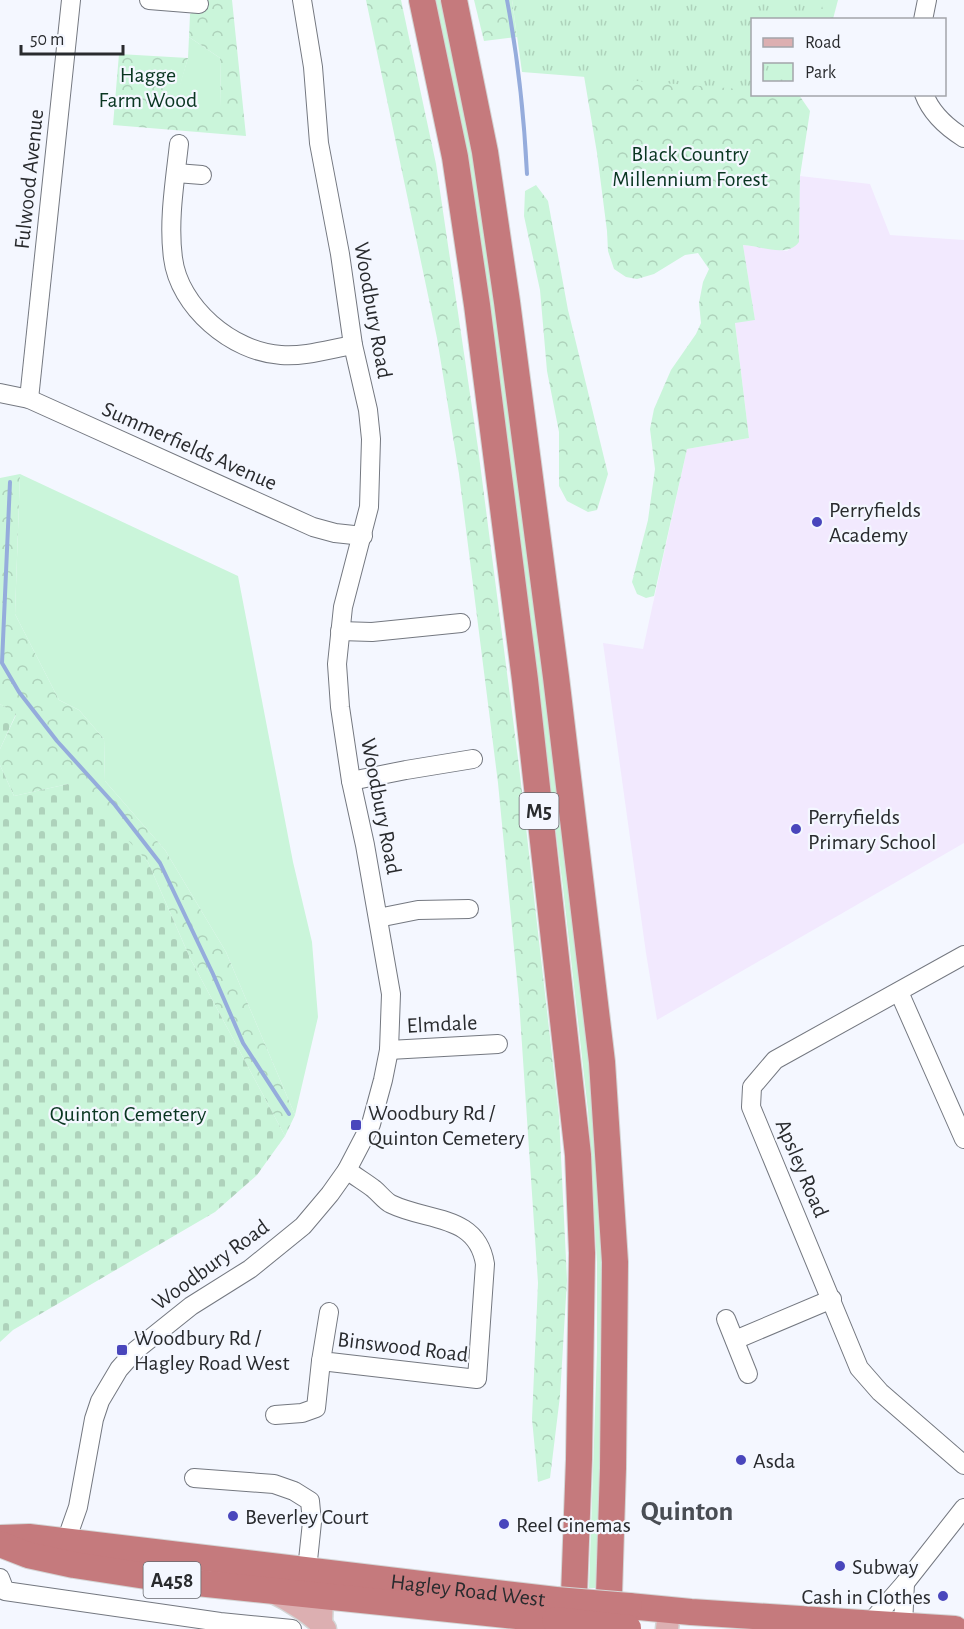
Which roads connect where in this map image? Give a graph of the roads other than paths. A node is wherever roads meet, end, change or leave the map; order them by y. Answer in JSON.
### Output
{"nodes":[{"id":1,"x":71,"y":0,"type":"edge"},
{"id":2,"x":148,"y":0,"type":"edge"},
{"id":3,"x":302,"y":0,"type":"edge"},
{"id":4,"x":422,"y":0,"type":"edge"},
{"id":5,"x":454,"y":0,"type":"edge"},
{"id":6,"x":927,"y":0,"type":"edge"},
{"id":7,"x":199,"y":4,"type":"dead end"},
{"id":8,"x":923,"y":18,"type":"edge"},
{"id":9,"x":925,"y":96,"type":"edge"},
{"id":10,"x":964,"y":138,"type":"edge"},
{"id":11,"x":178,"y":144,"type":"dead end"},
{"id":12,"x":176,"y":173,"type":"junction"},
{"id":13,"x":202,"y":175,"type":"dead end"},
{"id":14,"x":353,"y":345,"type":"junction"},
{"id":15,"x":0,"y":393,"type":"edge"},
{"id":16,"x":29,"y":399,"type":"junction"},
{"id":17,"x":363,"y":536,"type":"junction"},
{"id":18,"x":450,"y":630,"type":"dead end"},
{"id":19,"x":340,"y":631,"type":"junction"},
{"id":20,"x":466,"y":766,"type":"dead end"},
{"id":21,"x":351,"y":781,"type":"junction"},
{"id":22,"x":469,"y":909,"type":"dead end"},
{"id":23,"x":378,"y":918,"type":"junction"},
{"id":24,"x":964,"y":955,"type":"edge"},
{"id":25,"x":899,"y":992,"type":"junction"},
{"id":26,"x":498,"y":1044,"type":"dead end"},
{"id":27,"x":389,"y":1050,"type":"junction"},
{"id":28,"x":964,"y":1139,"type":"edge"},
{"id":29,"x":347,"y":1170,"type":"junction"},
{"id":30,"x":832,"y":1299,"type":"junction"},
{"id":31,"x":329,"y":1312,"type":"dead end"},
{"id":32,"x":726,"y":1319,"type":"dead end"},
{"id":33,"x":735,"y":1340,"type":"junction"},
{"id":34,"x":321,"y":1361,"type":"junction"},
{"id":35,"x":748,"y":1374,"type":"dead end"},
{"id":36,"x":275,"y":1415,"type":"dead end"},
{"id":37,"x":964,"y":1465,"type":"edge"},
{"id":38,"x":194,"y":1478,"type":"dead end"},
{"id":39,"x":78,"y":1507,"type":"junction"},
{"id":40,"x":962,"y":1513,"type":"edge"},
{"id":41,"x":0,"y":1539,"type":"edge"},
{"id":42,"x":0,"y":1544,"type":"edge"},
{"id":43,"x":81,"y":1552,"type":"junction"},
{"id":44,"x":214,"y":1560,"type":"junction"},
{"id":45,"x":307,"y":1570,"type":"junction"},
{"id":46,"x":0,"y":1578,"type":"edge"},
{"id":47,"x":905,"y":1583,"type":"junction"},
{"id":48,"x":270,"y":1591,"type":"junction"},
{"id":49,"x":322,"y":1596,"type":"junction"},
{"id":50,"x":561,"y":1616,"type":"edge"},
{"id":51,"x":763,"y":1617,"type":"junction"},
{"id":52,"x":668,"y":1620,"type":"edge"},
{"id":53,"x":626,"y":1623,"type":"edge"},
{"id":54,"x":903,"y":1625,"type":"junction"},
{"id":55,"x":323,"y":1626,"type":"edge"},
{"id":56,"x":858,"y":1626,"type":"edge"},
{"id":57,"x":292,"y":1629,"type":"edge"},
{"id":58,"x":801,"y":1629,"type":"edge"},
{"id":59,"x":955,"y":1629,"type":"edge"}],
"edges":[{"from":1,"to":16,"type":"street","name":"Fulwood Avenue"},
{"from":2,"to":7,"type":"street"},
{"from":3,"to":14,"type":"street","name":"Woodbury Road"},
{"from":4,"to":50,"type":"highway","number":"M5"},
{"from":5,"to":53,"type":"highway","number":"M5"},
{"from":6,"to":8,"type":"street"},
{"from":9,"to":10,"type":"street"},
{"from":11,"to":12,"type":"street"},
{"from":12,"to":13,"type":"street"},
{"from":12,"to":14,"type":"street"},
{"from":14,"to":17,"type":"street","name":"Woodbury Road"},
{"from":15,"to":16,"type":"street","name":"Summerfields Avenue"},
{"from":16,"to":17,"type":"street","name":"Summerfields Avenue"},
{"from":17,"to":19,"type":"street","name":"Woodbury Road"},
{"from":18,"to":19,"type":"street"},
{"from":19,"to":21,"type":"street","name":"Woodbury Road"},
{"from":20,"to":21,"type":"street"},
{"from":21,"to":23,"type":"street","name":"Woodbury Road"},
{"from":22,"to":23,"type":"street"},
{"from":23,"to":27,"type":"street","name":"Woodbury Road"},
{"from":24,"to":25,"type":"street","name":"Apsley Road"},
{"from":25,"to":28,"type":"street"},
{"from":25,"to":30,"type":"street","name":"Apsley Road"},
{"from":26,"to":27,"type":"street","name":"Elmdale"},
{"from":27,"to":29,"type":"street","name":"Woodbury Road"},
{"from":29,"to":34,"type":"street","name":"Binswood Road"},
{"from":29,"to":39,"type":"street","name":"Woodbury Road"},
{"from":30,"to":33,"type":"street"},
{"from":30,"to":37,"type":"street","name":"Apsley Road"},
{"from":31,"to":34,"type":"street","name":"Binswood Road"},
{"from":32,"to":33,"type":"street"},
{"from":33,"to":35,"type":"street"},
{"from":34,"to":36,"type":"street","name":"Binswood Road"},
{"from":38,"to":45,"type":"street"},
{"from":39,"to":43,"type":"street","name":"Woodbury Road"},
{"from":39,"to":43,"type":"street"},
{"from":40,"to":47,"type":"street"},
{"from":41,"to":43,"type":"highway","number":"A458"},
{"from":42,"to":43,"type":"highway","number":"A458"},
{"from":43,"to":44,"type":"highway","name":"Hagley Road West","number":"A458"},
{"from":43,"to":48,"type":"highway","name":"Hagley Road West","number":"A458"},
{"from":44,"to":45,"type":"highway","name":"Hagley Road West","number":"A458"},
{"from":44,"to":49,"type":"main road"},
{"from":45,"to":50,"type":"highway","name":"Hagley Road West","number":"A458"},
{"from":46,"to":57,"type":"street"},
{"from":47,"to":54,"type":"street"},
{"from":47,"to":56,"type":"street"},
{"from":48,"to":49,"type":"highway","name":"Hagley Road West","number":"A458"},
{"from":48,"to":55,"type":"main road"},
{"from":49,"to":50,"type":"highway","name":"Hagley Road West","number":"A458"},
{"from":49,"to":55,"type":"main road"},
{"from":50,"to":53,"type":"highway","name":"Hagley Road West","number":"A458","bridge":true},
{"from":51,"to":52,"type":"highway","name":"Hagley Road West","number":"A458"},
{"from":51,"to":56,"type":"highway","name":"Hagley Road West","number":"A458"},
{"from":51,"to":58,"type":"main road"},
{"from":52,"to":53,"type":"highway","name":"Hagley Road West","number":"A458"},
{"from":54,"to":56,"type":"highway","name":"Hagley Road West","number":"A458"},
{"from":54,"to":59,"type":"highway","name":"Hagley Road West","number":"A458"}]}
